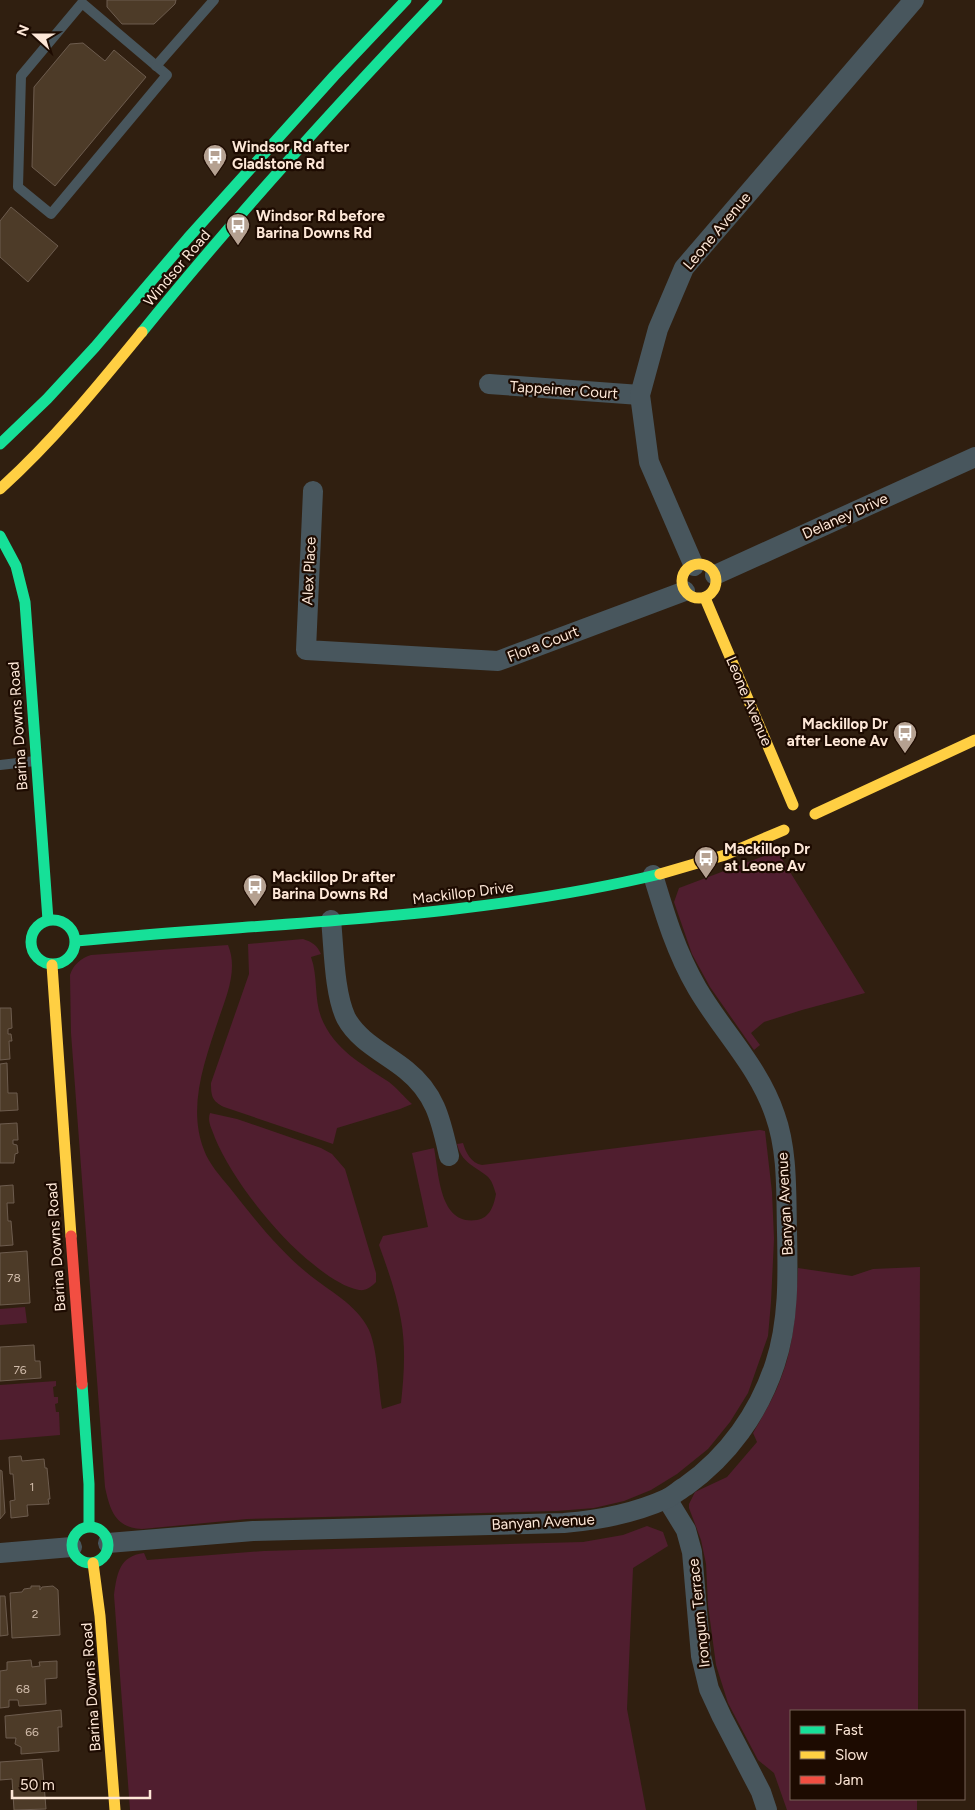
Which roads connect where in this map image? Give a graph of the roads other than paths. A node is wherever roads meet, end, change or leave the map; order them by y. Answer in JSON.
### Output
{"nodes":[{"id":1,"x":214,"y":0,"type":"edge"},
{"id":2,"x":406,"y":0,"type":"edge"},
{"id":3,"x":437,"y":0,"type":"edge"},
{"id":4,"x":914,"y":0,"type":"edge"},
{"id":5,"x":82,"y":2,"type":"edge"},
{"id":6,"x":156,"y":66,"type":"junction"},
{"id":7,"x":489,"y":384,"type":"dead end"},
{"id":8,"x":640,"y":395,"type":"junction"},
{"id":9,"x":0,"y":444,"type":"edge"},
{"id":10,"x":975,"y":457,"type":"edge"},
{"id":11,"x":0,"y":489,"type":"edge"},
{"id":12,"x":313,"y":491,"type":"dead end"},
{"id":13,"x":0,"y":536,"type":"edge"},
{"id":14,"x":694,"y":566,"type":"junction"},
{"id":15,"x":715,"y":575,"type":"junction"},
{"id":16,"x":685,"y":592,"type":"junction"},
{"id":17,"x":705,"y":598,"type":"junction"},
{"id":18,"x":306,"y":650,"type":"joint"},
{"id":19,"x":975,"y":740,"type":"edge"},
{"id":20,"x":35,"y":761,"type":"junction"},
{"id":21,"x":0,"y":765,"type":"edge"},
{"id":22,"x":797,"y":817,"type":"junction"},
{"id":23,"x":653,"y":875,"type":"junction"},
{"id":24,"x":48,"y":920,"type":"junction"},
{"id":25,"x":331,"y":920,"type":"junction"},
{"id":26,"x":76,"y":941,"type":"junction"},
{"id":27,"x":52,"y":965,"type":"junction"},
{"id":28,"x":449,"y":1156,"type":"dead end"},
{"id":29,"x":667,"y":1499,"type":"junction"},
{"id":30,"x":90,"y":1526,"type":"junction"},
{"id":31,"x":108,"y":1543,"type":"junction"},
{"id":32,"x":72,"y":1547,"type":"junction"},
{"id":33,"x":0,"y":1554,"type":"edge"},
{"id":34,"x":93,"y":1563,"type":"junction"},
{"id":35,"x":115,"y":1810,"type":"edge"},
{"id":36,"x":767,"y":1810,"type":"edge"}],
"edges":[{"from":1,"to":6,"type":"lane"},
{"from":2,"to":9,"type":"main road","name":"Windsor Road"},
{"from":3,"to":11,"type":"main road","name":"Windsor Road"},
{"from":4,"to":8,"type":"street","name":"Leone Avenue"},
{"from":5,"to":6,"type":"lane"},
{"from":5,"to":6,"type":"lane"},
{"from":7,"to":8,"type":"street","name":"Tappeiner Court"},
{"from":8,"to":14,"type":"street","name":"Leone Avenue"},
{"from":10,"to":15,"type":"street","name":"Delaney Drive"},
{"from":12,"to":18,"type":"street","name":"Alex Place"},
{"from":13,"to":20,"type":"main road","name":"Barina Downs Road"},
{"from":14,"to":15,"type":"main road"},
{"from":14,"to":16,"type":"main road"},
{"from":15,"to":17,"type":"main road"},
{"from":16,"to":17,"type":"main road"},
{"from":16,"to":18,"type":"street","name":"Flora Court"},
{"from":17,"to":22,"type":"main road","name":"Leone Avenue"},
{"from":19,"to":22,"type":"main road","name":"Mackillop Drive"},
{"from":20,"to":21,"type":"lane"},
{"from":20,"to":24,"type":"main road","name":"Barina Downs Road"},
{"from":22,"to":23,"type":"main road","name":"Mackillop Drive"},
{"from":23,"to":25,"type":"main road","name":"Mackillop Drive"},
{"from":23,"to":29,"type":"street","name":"Banyan Avenue"},
{"from":24,"to":26,"type":"main road"},
{"from":24,"to":27,"type":"main road"},
{"from":25,"to":26,"type":"main road","name":"Mackillop Drive"},
{"from":25,"to":28,"type":"street"},
{"from":26,"to":27,"type":"main road"},
{"from":27,"to":30,"type":"main road","name":"Barina Downs Road"},
{"from":29,"to":31,"type":"street","name":"Banyan Avenue"},
{"from":29,"to":36,"type":"street","name":"Irongum Terrace"},
{"from":30,"to":31,"type":"main road"},
{"from":30,"to":32,"type":"main road"},
{"from":31,"to":34,"type":"main road"},
{"from":32,"to":33,"type":"street"},
{"from":32,"to":34,"type":"main road"},
{"from":34,"to":35,"type":"main road","name":"Barina Downs Road"}]}
